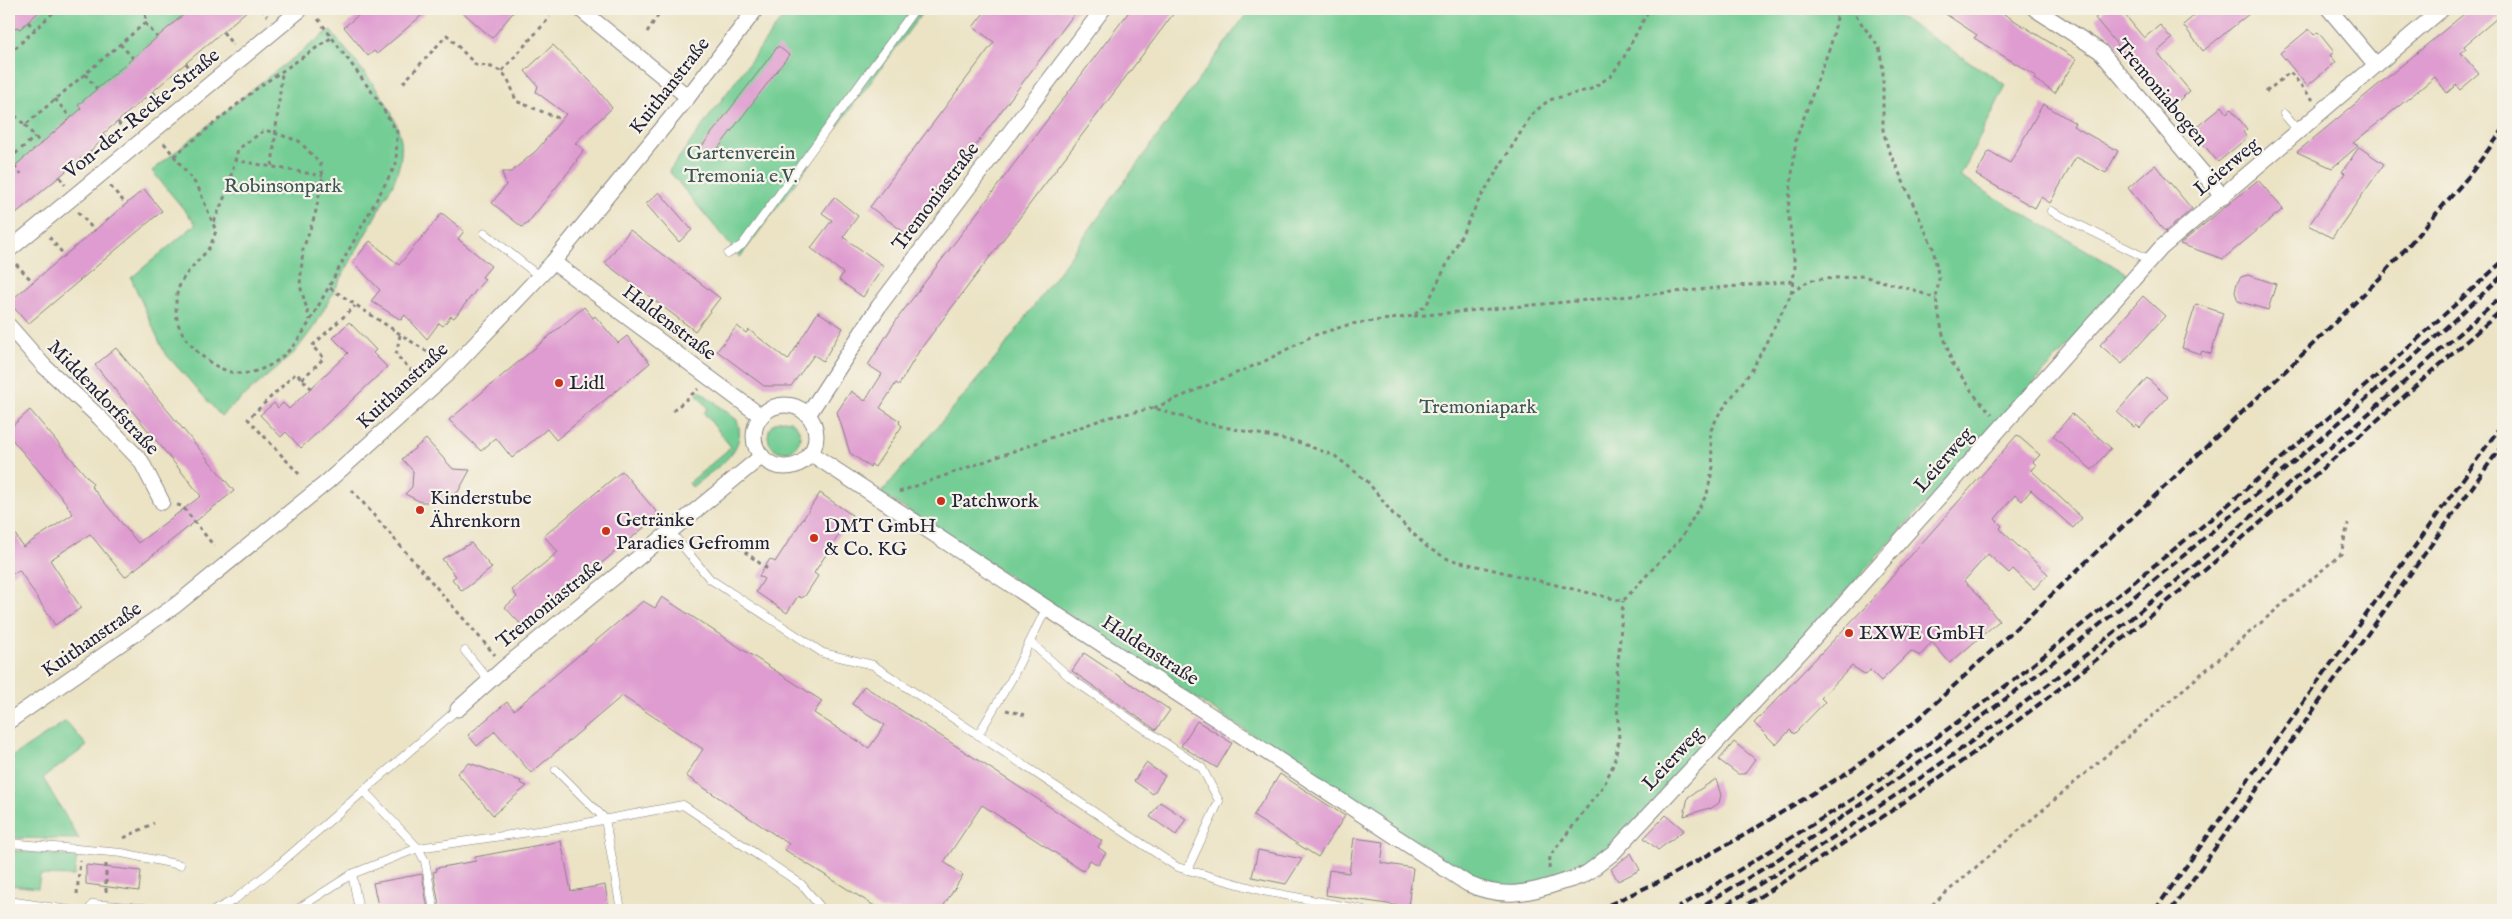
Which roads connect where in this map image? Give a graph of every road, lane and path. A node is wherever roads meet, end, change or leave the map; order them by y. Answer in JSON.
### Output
{"nodes":[{"id":1,"x":57,"y":9,"type":"edge"},
{"id":2,"x":146,"y":9,"type":"edge"},
{"id":3,"x":301,"y":9,"type":"edge"},
{"id":4,"x":312,"y":9,"type":"edge"},
{"id":5,"x":580,"y":9,"type":"edge"},
{"id":6,"x":756,"y":9,"type":"edge"},
{"id":7,"x":915,"y":9,"type":"edge"},
{"id":8,"x":1103,"y":9,"type":"edge"},
{"id":9,"x":1649,"y":9,"type":"edge"},
{"id":10,"x":1820,"y":9,"type":"edge"},
{"id":11,"x":1839,"y":9,"type":"edge"},
{"id":12,"x":1851,"y":9,"type":"edge"},
{"id":13,"x":2035,"y":9,"type":"edge"},
{"id":14,"x":2329,"y":9,"type":"edge"},
{"id":15,"x":2442,"y":9,"type":"edge"},
{"id":16,"x":661,"y":11,"type":"dead end"},
{"id":17,"x":1838,"y":15,"type":"junction"},
{"id":18,"x":550,"y":17,"type":"dead end"},
{"id":19,"x":28,"y":22,"type":"dead end"},
{"id":20,"x":145,"y":22,"type":"junction"},
{"id":21,"x":35,"y":29,"type":"junction"},
{"id":22,"x":647,"y":32,"type":"dead end"},
{"id":23,"x":158,"y":37,"type":"dead end"},
{"id":24,"x":331,"y":38,"type":"junction"},
{"id":25,"x":120,"y":44,"type":"junction"},
{"id":26,"x":9,"y":54,"type":"edge"},
{"id":27,"x":132,"y":58,"type":"dead end"},
{"id":28,"x":2376,"y":66,"type":"junction"},
{"id":29,"x":502,"y":71,"type":"junction"},
{"id":30,"x":282,"y":73,"type":"junction"},
{"id":31,"x":85,"y":74,"type":"junction"},
{"id":32,"x":403,"y":83,"type":"dead end"},
{"id":33,"x":97,"y":89,"type":"dead end"},
{"id":34,"x":2266,"y":92,"type":"dead end"},
{"id":35,"x":688,"y":97,"type":"junction"},
{"id":36,"x":55,"y":99,"type":"junction"},
{"id":37,"x":9,"y":110,"type":"edge"},
{"id":38,"x":2323,"y":112,"type":"junction"},
{"id":39,"x":2284,"y":114,"type":"dead end"},
{"id":40,"x":71,"y":118,"type":"dead end"},
{"id":41,"x":558,"y":118,"type":"dead end"},
{"id":42,"x":25,"y":125,"type":"junction"},
{"id":43,"x":154,"y":130,"type":"junction"},
{"id":44,"x":2299,"y":132,"type":"junction"},
{"id":45,"x":276,"y":134,"type":"junction"},
{"id":46,"x":35,"y":137,"type":"junction"},
{"id":47,"x":41,"y":144,"type":"dead end"},
{"id":48,"x":174,"y":156,"type":"junction"},
{"id":49,"x":9,"y":159,"type":"edge"},
{"id":50,"x":234,"y":160,"type":"junction"},
{"id":51,"x":272,"y":166,"type":"junction"},
{"id":52,"x":21,"y":174,"type":"dead end"},
{"id":53,"x":100,"y":174,"type":"junction"},
{"id":54,"x":323,"y":176,"type":"junction"},
{"id":55,"x":2223,"y":197,"type":"junction"},
{"id":56,"x":68,"y":201,"type":"junction"},
{"id":57,"x":126,"y":204,"type":"dead end"},
{"id":58,"x":2051,"y":210,"type":"dead end"},
{"id":59,"x":214,"y":222,"type":"junction"},
{"id":60,"x":38,"y":226,"type":"junction"},
{"id":61,"x":94,"y":231,"type":"dead end"},
{"id":62,"x":485,"y":233,"type":"dead end"},
{"id":63,"x":728,"y":254,"type":"dead end"},
{"id":64,"x":12,"y":256,"type":"edge"},
{"id":65,"x":65,"y":256,"type":"dead end"},
{"id":66,"x":2150,"y":260,"type":"junction"},
{"id":67,"x":553,"y":262,"type":"junction"},
{"id":68,"x":540,"y":277,"type":"junction"},
{"id":69,"x":1793,"y":281,"type":"junction"},
{"id":70,"x":32,"y":282,"type":"dead end"},
{"id":71,"x":330,"y":288,"type":"junction"},
{"id":72,"x":1791,"y":294,"type":"junction"},
{"id":73,"x":1936,"y":299,"type":"junction"},
{"id":74,"x":355,"y":306,"type":"junction"},
{"id":75,"x":1413,"y":316,"type":"junction"},
{"id":76,"x":310,"y":321,"type":"junction"},
{"id":77,"x":9,"y":326,"type":"edge"},
{"id":78,"x":400,"y":335,"type":"junction"},
{"id":79,"x":432,"y":355,"type":"dead end"},
{"id":80,"x":413,"y":372,"type":"dead end"},
{"id":81,"x":302,"y":379,"type":"junction"},
{"id":82,"x":700,"y":387,"type":"dead end"},
{"id":83,"x":311,"y":388,"type":"dead end"},
{"id":84,"x":1154,"y":408,"type":"junction"},
{"id":85,"x":673,"y":411,"type":"dead end"},
{"id":86,"x":808,"y":415,"type":"junction"},
{"id":87,"x":761,"y":416,"type":"junction"},
{"id":88,"x":2002,"y":424,"type":"junction"},
{"id":89,"x":810,"y":453,"type":"junction"},
{"id":90,"x":762,"y":456,"type":"junction"},
{"id":91,"x":299,"y":474,"type":"dead end"},
{"id":92,"x":352,"y":490,"type":"dead end"},
{"id":93,"x":881,"y":498,"type":"junction"},
{"id":94,"x":162,"y":502,"type":"dead end"},
{"id":95,"x":182,"y":506,"type":"dead end"},
{"id":96,"x":2348,"y":524,"type":"dead end"},
{"id":97,"x":670,"y":531,"type":"junction"},
{"id":98,"x":732,"y":542,"type":"dead end"},
{"id":99,"x":214,"y":546,"type":"dead end"},
{"id":100,"x":770,"y":571,"type":"dead end"},
{"id":101,"x":1623,"y":601,"type":"junction"},
{"id":102,"x":1047,"y":607,"type":"junction"},
{"id":103,"x":1030,"y":642,"type":"junction"},
{"id":104,"x":465,"y":651,"type":"dead end"},
{"id":105,"x":505,"y":667,"type":"junction"},
{"id":106,"x":490,"y":680,"type":"junction"},
{"id":107,"x":458,"y":709,"type":"joint"},
{"id":108,"x":1009,"y":710,"type":"dead end"},
{"id":109,"x":1025,"y":715,"type":"dead end"},
{"id":110,"x":9,"y":721,"type":"edge"},
{"id":111,"x":978,"y":735,"type":"junction"},
{"id":112,"x":556,"y":770,"type":"dead end"},
{"id":113,"x":364,"y":792,"type":"junction"},
{"id":114,"x":605,"y":820,"type":"junction"},
{"id":115,"x":154,"y":823,"type":"dead end"},
{"id":116,"x":124,"y":838,"type":"dead end"},
{"id":117,"x":9,"y":843,"type":"edge"},
{"id":118,"x":418,"y":848,"type":"junction"},
{"id":119,"x":80,"y":858,"type":"dead end"},
{"id":120,"x":106,"y":863,"type":"dead end"},
{"id":121,"x":180,"y":865,"type":"dead end"},
{"id":122,"x":1188,"y":870,"type":"junction"},
{"id":123,"x":352,"y":874,"type":"junction"},
{"id":124,"x":1468,"y":884,"type":"joint"},
{"id":125,"x":1552,"y":886,"type":"junction"},
{"id":126,"x":77,"y":894,"type":"dead end"},
{"id":127,"x":106,"y":897,"type":"dead end"},
{"id":128,"x":9,"y":901,"type":"edge"},
{"id":129,"x":70,"y":910,"type":"edge"},
{"id":130,"x":89,"y":910,"type":"edge"},
{"id":131,"x":167,"y":910,"type":"edge"},
{"id":132,"x":216,"y":910,"type":"edge"},
{"id":133,"x":296,"y":910,"type":"edge"},
{"id":134,"x":359,"y":910,"type":"edge"},
{"id":135,"x":434,"y":910,"type":"edge"},
{"id":136,"x":621,"y":910,"type":"edge"},
{"id":137,"x":823,"y":910,"type":"edge"},
{"id":138,"x":1364,"y":910,"type":"edge"},
{"id":139,"x":1926,"y":910,"type":"edge"}],
"edges":[{"from":1,"to":21,"type":"path"},
{"from":2,"to":20,"type":"path"},
{"from":3,"to":43,"type":"street","name":"Von-der-Recke-Straße"},
{"from":4,"to":24,"type":"path"},
{"from":5,"to":35,"type":"street"},
{"from":6,"to":35,"type":"street","name":"Kuithanstraße"},
{"from":7,"to":63,"type":"lane"},
{"from":8,"to":86,"type":"street","name":"Tremoniastraße"},
{"from":9,"to":75,"type":"path"},
{"from":10,"to":17,"type":"path"},
{"from":11,"to":17,"type":"path"},
{"from":12,"to":73,"type":"path"},
{"from":13,"to":55,"type":"street","name":"Tremoniabogen"},
{"from":14,"to":28,"type":"street"},
{"from":15,"to":28,"type":"street","name":"Leierweg"},
{"from":16,"to":22,"type":"path"},
{"from":17,"to":69,"type":"path"},
{"from":18,"to":29,"type":"path"},
{"from":19,"to":21,"type":"path"},
{"from":20,"to":23,"type":"path"},
{"from":20,"to":25,"type":"path"},
{"from":21,"to":26,"type":"path"},
{"from":24,"to":30,"type":"path"},
{"from":24,"to":71,"type":"path"},
{"from":25,"to":27,"type":"path"},
{"from":25,"to":31,"type":"path"},
{"from":28,"to":38,"type":"street","name":"Leierweg"},
{"from":29,"to":32,"type":"path"},
{"from":29,"to":41,"type":"path"},
{"from":30,"to":45,"type":"path"},
{"from":30,"to":48,"type":"path"},
{"from":31,"to":33,"type":"path"},
{"from":31,"to":36,"type":"path"},
{"from":34,"to":38,"type":"path"},
{"from":35,"to":67,"type":"street","name":"Kuithanstraße"},
{"from":36,"to":40,"type":"path"},
{"from":36,"to":42,"type":"path"},
{"from":37,"to":42,"type":"path"},
{"from":38,"to":44,"type":"street","name":"Leierweg"},
{"from":39,"to":44,"type":"lane"},
{"from":42,"to":46,"type":"path"},
{"from":43,"to":48,"type":"path"},
{"from":43,"to":53,"type":"street","name":"Von-der-Recke-Straße"},
{"from":44,"to":55,"type":"street","name":"Leierweg"},
{"from":45,"to":50,"type":"path"},
{"from":45,"to":51,"type":"path"},
{"from":45,"to":54,"type":"path"},
{"from":46,"to":47,"type":"path"},
{"from":46,"to":49,"type":"path"},
{"from":48,"to":59,"type":"path"},
{"from":49,"to":52,"type":"path"},
{"from":50,"to":51,"type":"path"},
{"from":50,"to":59,"type":"path"},
{"from":51,"to":54,"type":"path"},
{"from":53,"to":56,"type":"street","name":"Von-der-Recke-Straße"},
{"from":53,"to":57,"type":"path"},
{"from":54,"to":76,"type":"path"},
{"from":55,"to":66,"type":"street","name":"Leierweg"},
{"from":56,"to":60,"type":"street","name":"Von-der-Recke-Straße"},
{"from":56,"to":61,"type":"path"},
{"from":58,"to":66,"type":"lane"},
{"from":59,"to":76,"type":"path"},
{"from":60,"to":64,"type":"street","name":"Von-der-Recke-Straße"},
{"from":60,"to":65,"type":"path"},
{"from":62,"to":68,"type":"lane"},
{"from":64,"to":70,"type":"path"},
{"from":66,"to":88,"type":"street","name":"Leierweg"},
{"from":67,"to":68,"type":"street","name":"Kuithanstraße"},
{"from":67,"to":87,"type":"street","name":"Haldenstraße"},
{"from":68,"to":110,"type":"street","name":"Kuithanstraße"},
{"from":69,"to":72,"type":"path"},
{"from":69,"to":75,"type":"path"},
{"from":71,"to":74,"type":"path"},
{"from":71,"to":76,"type":"path"},
{"from":72,"to":73,"type":"path"},
{"from":72,"to":101,"type":"path"},
{"from":73,"to":88,"type":"path"},
{"from":74,"to":78,"type":"path"},
{"from":74,"to":81,"type":"path"},
{"from":75,"to":84,"type":"path"},
{"from":77,"to":94,"type":"street","name":"Middendorfstraße"},
{"from":78,"to":79,"type":"path"},
{"from":78,"to":80,"type":"path"},
{"from":81,"to":83,"type":"path"},
{"from":81,"to":91,"type":"path"},
{"from":82,"to":85,"type":"path"},
{"from":84,"to":93,"type":"path"},
{"from":84,"to":101,"type":"path"},
{"from":86,"to":87,"type":"street"},
{"from":86,"to":89,"type":"street"},
{"from":87,"to":90,"type":"street"},
{"from":88,"to":125,"type":"street","name":"Leierweg"},
{"from":89,"to":90,"type":"street"},
{"from":89,"to":93,"type":"street","name":"Haldenstraße"},
{"from":90,"to":97,"type":"street","name":"Tremoniastraße"},
{"from":92,"to":105,"type":"path"},
{"from":93,"to":102,"type":"street","name":"Haldenstraße"},
{"from":95,"to":99,"type":"path"},
{"from":96,"to":139,"type":"path"},
{"from":97,"to":105,"type":"street","name":"Tremoniastraße"},
{"from":97,"to":111,"type":"lane"},
{"from":98,"to":100,"type":"path"},
{"from":101,"to":125,"type":"path"},
{"from":102,"to":103,"type":"lane"},
{"from":102,"to":124,"type":"street","name":"Haldenstraße"},
{"from":103,"to":111,"type":"lane"},
{"from":103,"to":122,"type":"lane"},
{"from":104,"to":106,"type":"lane"},
{"from":105,"to":106,"type":"street","name":"Tremoniastraße"},
{"from":106,"to":107,"type":"street","name":"Tremoniastraße"},
{"from":107,"to":113,"type":"lane"},
{"from":108,"to":109,"type":"path"},
{"from":111,"to":122,"type":"lane"},
{"from":112,"to":114,"type":"lane"},
{"from":113,"to":118,"type":"lane"},
{"from":113,"to":132,"type":"lane"},
{"from":114,"to":118,"type":"lane"},
{"from":114,"to":136,"type":"lane"},
{"from":114,"to":137,"type":"lane"},
{"from":115,"to":116,"type":"path"},
{"from":117,"to":121,"type":"lane"},
{"from":118,"to":123,"type":"lane"},
{"from":118,"to":135,"type":"lane"},
{"from":119,"to":126,"type":"path"},
{"from":120,"to":127,"type":"path"},
{"from":122,"to":138,"type":"lane"},
{"from":123,"to":133,"type":"lane"},
{"from":123,"to":134,"type":"lane"},
{"from":124,"to":125,"type":"street","name":"Leierweg"},
{"from":128,"to":129,"type":"lane"},
{"from":130,"to":131,"type":"lane"}]}
